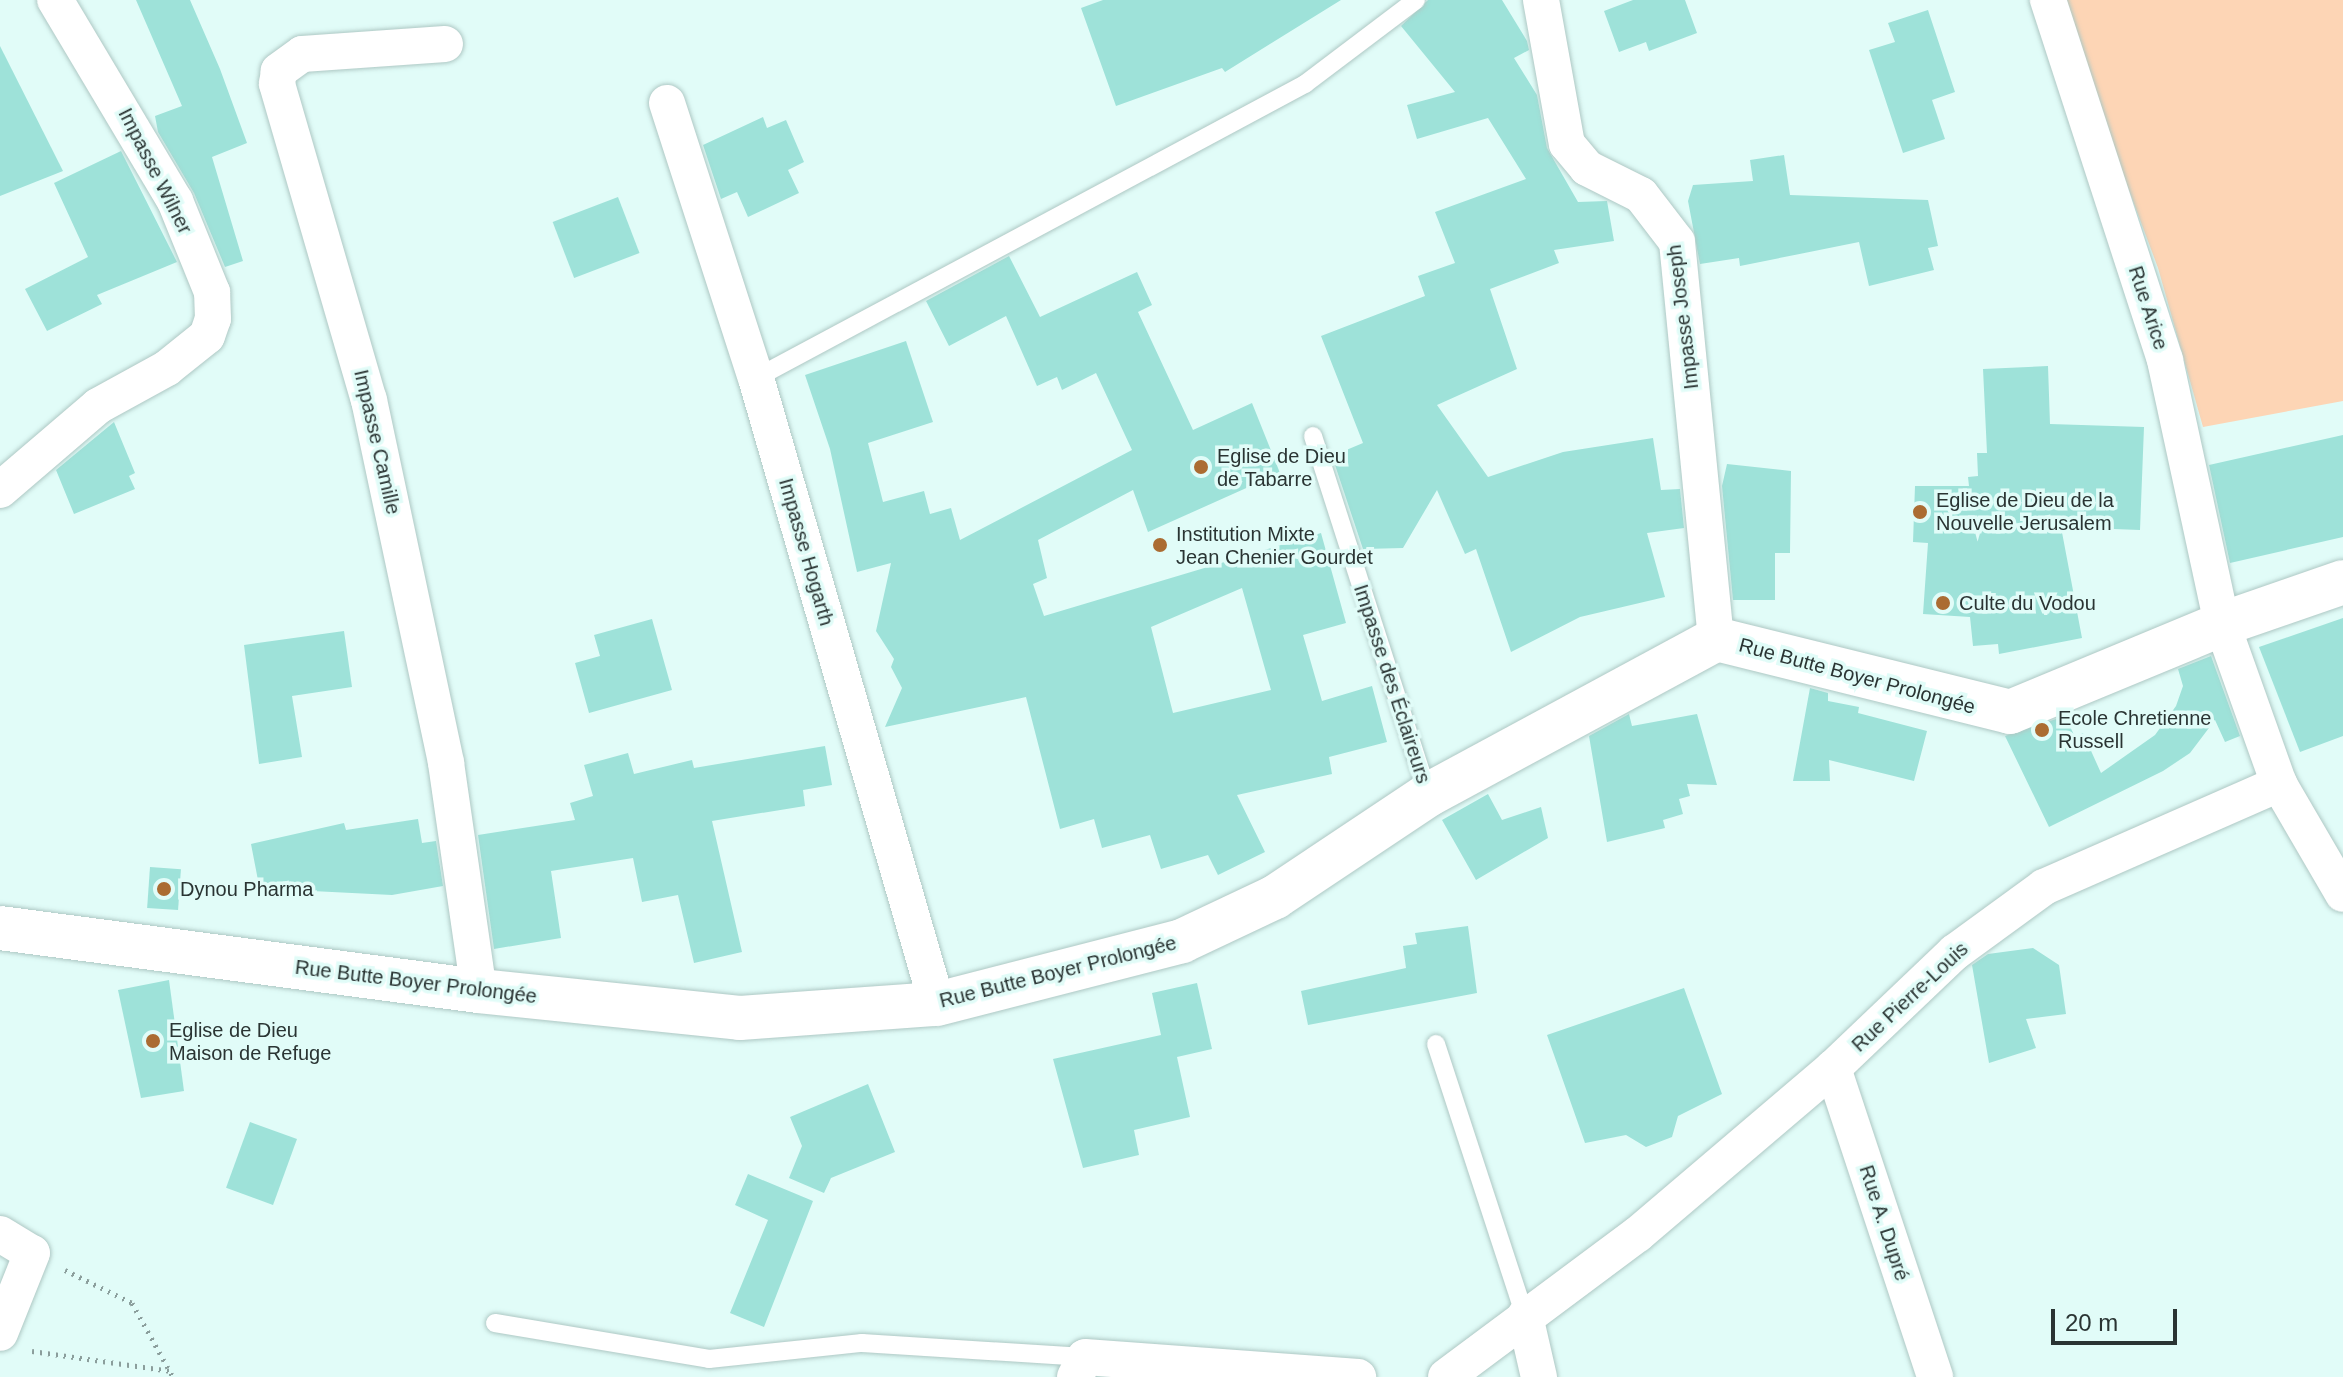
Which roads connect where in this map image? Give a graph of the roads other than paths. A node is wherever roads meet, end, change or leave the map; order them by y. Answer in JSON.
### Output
{"nodes":[{"id":1,"x":55,"y":0,"type":"edge"},
{"id":2,"x":1416,"y":0,"type":"edge"},
{"id":3,"x":1541,"y":0,"type":"edge"},
{"id":4,"x":2048,"y":0,"type":"edge"},
{"id":5,"x":445,"y":44,"type":"dead end"},
{"id":6,"x":667,"y":103,"type":"dead end"},
{"id":7,"x":756,"y":378,"type":"junction"},
{"id":8,"x":1313,"y":436,"type":"dead end"},
{"id":9,"x":0,"y":490,"type":"edge"},
{"id":10,"x":2343,"y":582,"type":"edge"},
{"id":11,"x":2222,"y":624,"type":"junction"},
{"id":12,"x":1716,"y":639,"type":"junction"},
{"id":13,"x":2279,"y":784,"type":"junction"},
{"id":14,"x":1428,"y":795,"type":"junction"},
{"id":15,"x":2343,"y":894,"type":"edge"},
{"id":16,"x":0,"y":928,"type":"edge"},
{"id":17,"x":479,"y":991,"type":"junction"},
{"id":18,"x":937,"y":1004,"type":"junction"},
{"id":19,"x":1436,"y":1044,"type":"dead end"},
{"id":20,"x":1833,"y":1068,"type":"junction"},
{"id":21,"x":0,"y":1234,"type":"edge"},
{"id":22,"x":1525,"y":1316,"type":"junction"},
{"id":23,"x":495,"y":1323,"type":"dead end"},
{"id":24,"x":8,"y":1340,"type":"edge"},
{"id":25,"x":1080,"y":1367,"type":"edge"},
{"id":26,"x":1358,"y":1377,"type":"edge"},
{"id":27,"x":1446,"y":1377,"type":"edge"},
{"id":28,"x":1539,"y":1377,"type":"edge"},
{"id":29,"x":1935,"y":1377,"type":"edge"}],
"edges":[{"from":1,"to":9,"type":"street","name":"Impasse Wilner"},
{"from":2,"to":7,"type":"lane"},
{"from":3,"to":12,"type":"street","name":"Impasse Joseph"},
{"from":4,"to":11,"type":"street","name":"Rue Arice"},
{"from":5,"to":17,"type":"street","name":"Impasse Camille"},
{"from":6,"to":7,"type":"street","name":"Impasse Hogarth"},
{"from":7,"to":18,"type":"street","name":"Impasse Hogarth"},
{"from":8,"to":14,"type":"lane","name":"Impasse des Éclaireurs"},
{"from":10,"to":11,"type":"street","name":"Rue Butte Boyer Prolongée"},
{"from":11,"to":12,"type":"street","name":"Rue Butte Boyer Prolongée"},
{"from":11,"to":13,"type":"street"},
{"from":12,"to":14,"type":"street","name":"Rue Butte Boyer Prolongée"},
{"from":13,"to":15,"type":"street"},
{"from":13,"to":20,"type":"street","name":"Rue Pierre-Louis"},
{"from":14,"to":18,"type":"street","name":"Rue Butte Boyer Prolongée"},
{"from":16,"to":17,"type":"street","name":"Rue Butte Boyer Prolongée"},
{"from":17,"to":18,"type":"street","name":"Rue Butte Boyer Prolongée"},
{"from":19,"to":22,"type":"lane"},
{"from":20,"to":22,"type":"street","name":"Rue Pierre-Louis"},
{"from":20,"to":29,"type":"street","name":"Rue A. Dupré"},
{"from":21,"to":24,"type":"street"},
{"from":22,"to":27,"type":"street","name":"Rue Pierre-Louis"},
{"from":22,"to":28,"type":"street"},
{"from":23,"to":25,"type":"lane"},
{"from":25,"to":26,"type":"street"}]}
